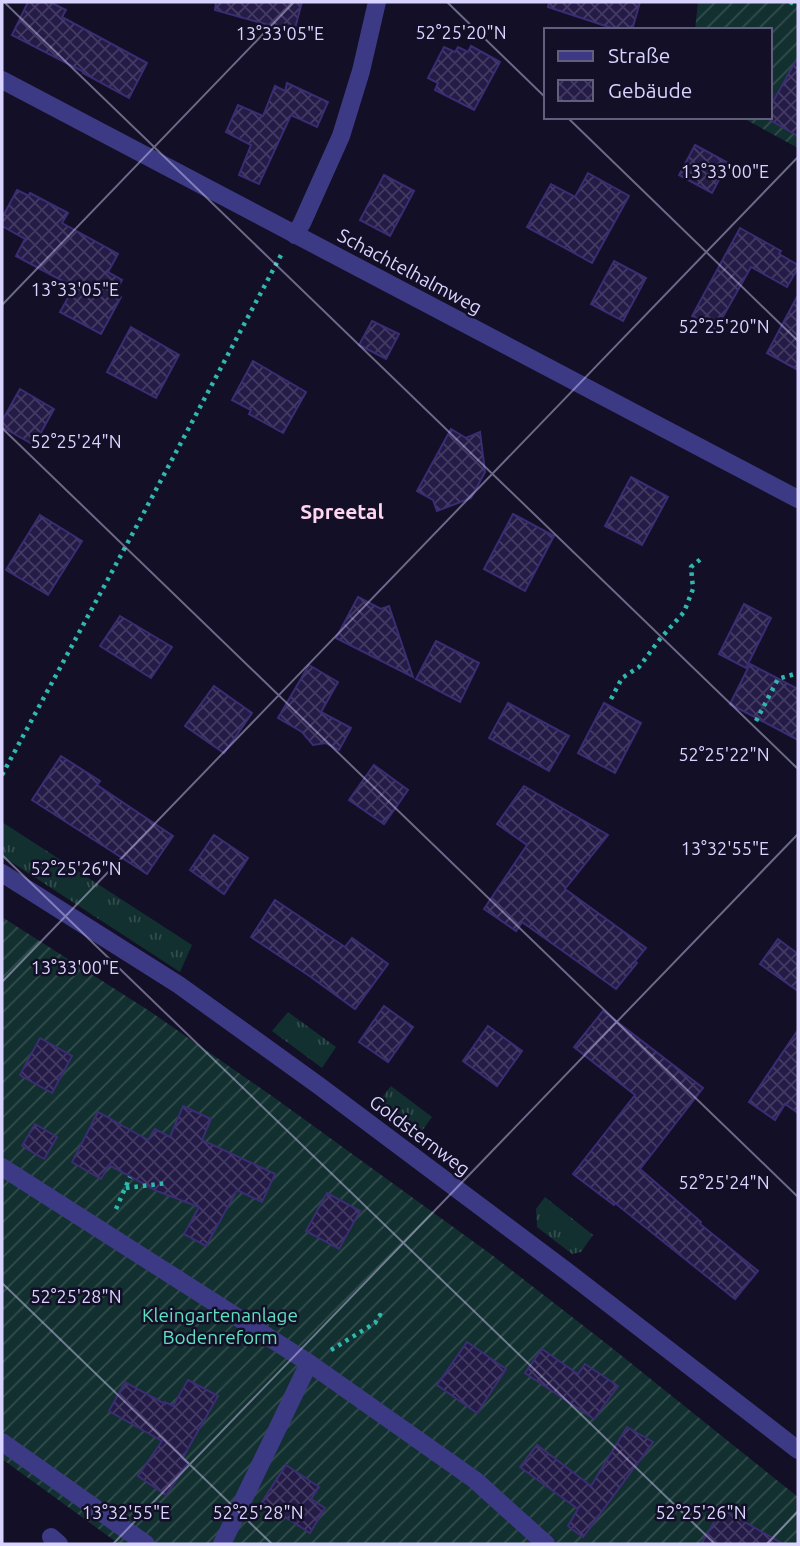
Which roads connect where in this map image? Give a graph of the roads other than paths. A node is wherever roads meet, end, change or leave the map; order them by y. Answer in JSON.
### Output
{"nodes":[{"id":1,"x":377,"y":2,"type":"edge"},
{"id":2,"x":2,"y":80,"type":"edge"},
{"id":3,"x":295,"y":235,"type":"junction"},
{"id":4,"x":798,"y":499,"type":"edge"},
{"id":5,"x":2,"y":873,"type":"edge"},
{"id":6,"x":2,"y":1167,"type":"edge"},
{"id":7,"x":310,"y":1364,"type":"junction"},
{"id":8,"x":2,"y":1442,"type":"edge"},
{"id":9,"x":798,"y":1451,"type":"edge"},
{"id":10,"x":146,"y":1544,"type":"edge"},
{"id":11,"x":222,"y":1544,"type":"edge"},
{"id":12,"x":546,"y":1544,"type":"edge"}],
"edges":[{"from":1,"to":3,"type":"street"},
{"from":2,"to":3,"type":"street","name":"Schachtelhalmweg"},
{"from":3,"to":4,"type":"street","name":"Schachtelhalmweg"},
{"from":5,"to":9,"type":"street","name":"Goldsternweg"},
{"from":6,"to":7,"type":"street"},
{"from":7,"to":11,"type":"street"},
{"from":7,"to":12,"type":"street"},
{"from":8,"to":10,"type":"street"}]}
